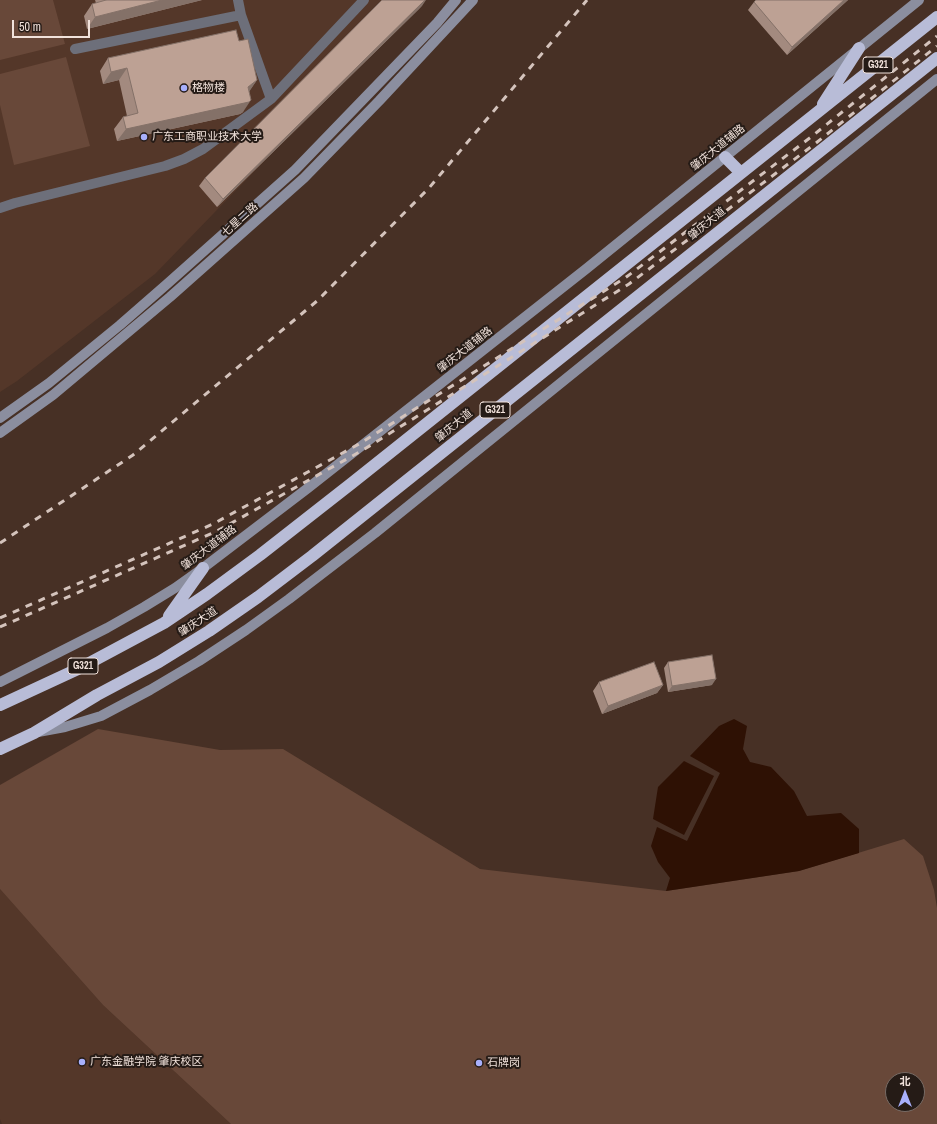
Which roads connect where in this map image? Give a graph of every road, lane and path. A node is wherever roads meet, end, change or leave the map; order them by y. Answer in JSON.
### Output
{"nodes":[{"id":1,"x":238,"y":0,"type":"edge"},
{"id":2,"x":364,"y":0,"type":"edge"},
{"id":3,"x":456,"y":0,"type":"edge"},
{"id":4,"x":473,"y":0,"type":"edge"},
{"id":5,"x":919,"y":0,"type":"edge"},
{"id":6,"x":241,"y":14,"type":"junction"},
{"id":7,"x":937,"y":17,"type":"edge"},
{"id":8,"x":859,"y":48,"type":"junction"},
{"id":9,"x":75,"y":49,"type":"dead end"},
{"id":10,"x":937,"y":58,"type":"edge"},
{"id":11,"x":937,"y":79,"type":"edge"},
{"id":12,"x":271,"y":99,"type":"junction"},
{"id":13,"x":818,"y":112,"type":"junction"},
{"id":14,"x":725,"y":157,"type":"junction"},
{"id":15,"x":741,"y":173,"type":"junction"},
{"id":16,"x":0,"y":208,"type":"edge"},
{"id":17,"x":0,"y":418,"type":"edge"},
{"id":18,"x":0,"y":433,"type":"edge"},
{"id":19,"x":203,"y":568,"type":"junction"},
{"id":20,"x":164,"y":623,"type":"junction"},
{"id":21,"x":0,"y":682,"type":"edge"},
{"id":22,"x":0,"y":705,"type":"edge"},
{"id":23,"x":34,"y":733,"type":"junction"},
{"id":24,"x":0,"y":749,"type":"edge"}],
"edges":[{"from":1,"to":6,"type":"street"},
{"from":2,"to":12,"type":"street"},
{"from":3,"to":17,"type":"street","name":"七星二路"},
{"from":4,"to":18,"type":"street","name":"七星二路"},
{"from":5,"to":8,"type":"street","name":"肇庆大道辅路"},
{"from":6,"to":9,"type":"street"},
{"from":6,"to":12,"type":"street"},
{"from":7,"to":13,"type":"highway","name":"肇庆大道","number":"G321"},
{"from":8,"to":13,"type":"highway"},
{"from":8,"to":14,"type":"street","name":"肇庆大道辅路"},
{"from":10,"to":23,"type":"highway","name":"肇庆大道","number":"G321"},
{"from":11,"to":23,"type":"street"},
{"from":12,"to":16,"type":"street"},
{"from":13,"to":15,"type":"highway","name":"肇庆大道","number":"G321"},
{"from":14,"to":15,"type":"highway"},
{"from":14,"to":19,"type":"street","name":"肇庆大道辅路"},
{"from":15,"to":20,"type":"highway","name":"肇庆大道","number":"G321"},
{"from":19,"to":20,"type":"highway"},
{"from":19,"to":21,"type":"street","name":"肇庆大道辅路"},
{"from":20,"to":22,"type":"highway","name":"肇庆大道","number":"G321"},
{"from":23,"to":24,"type":"highway","name":"肇庆大道","number":"G321"}]}
